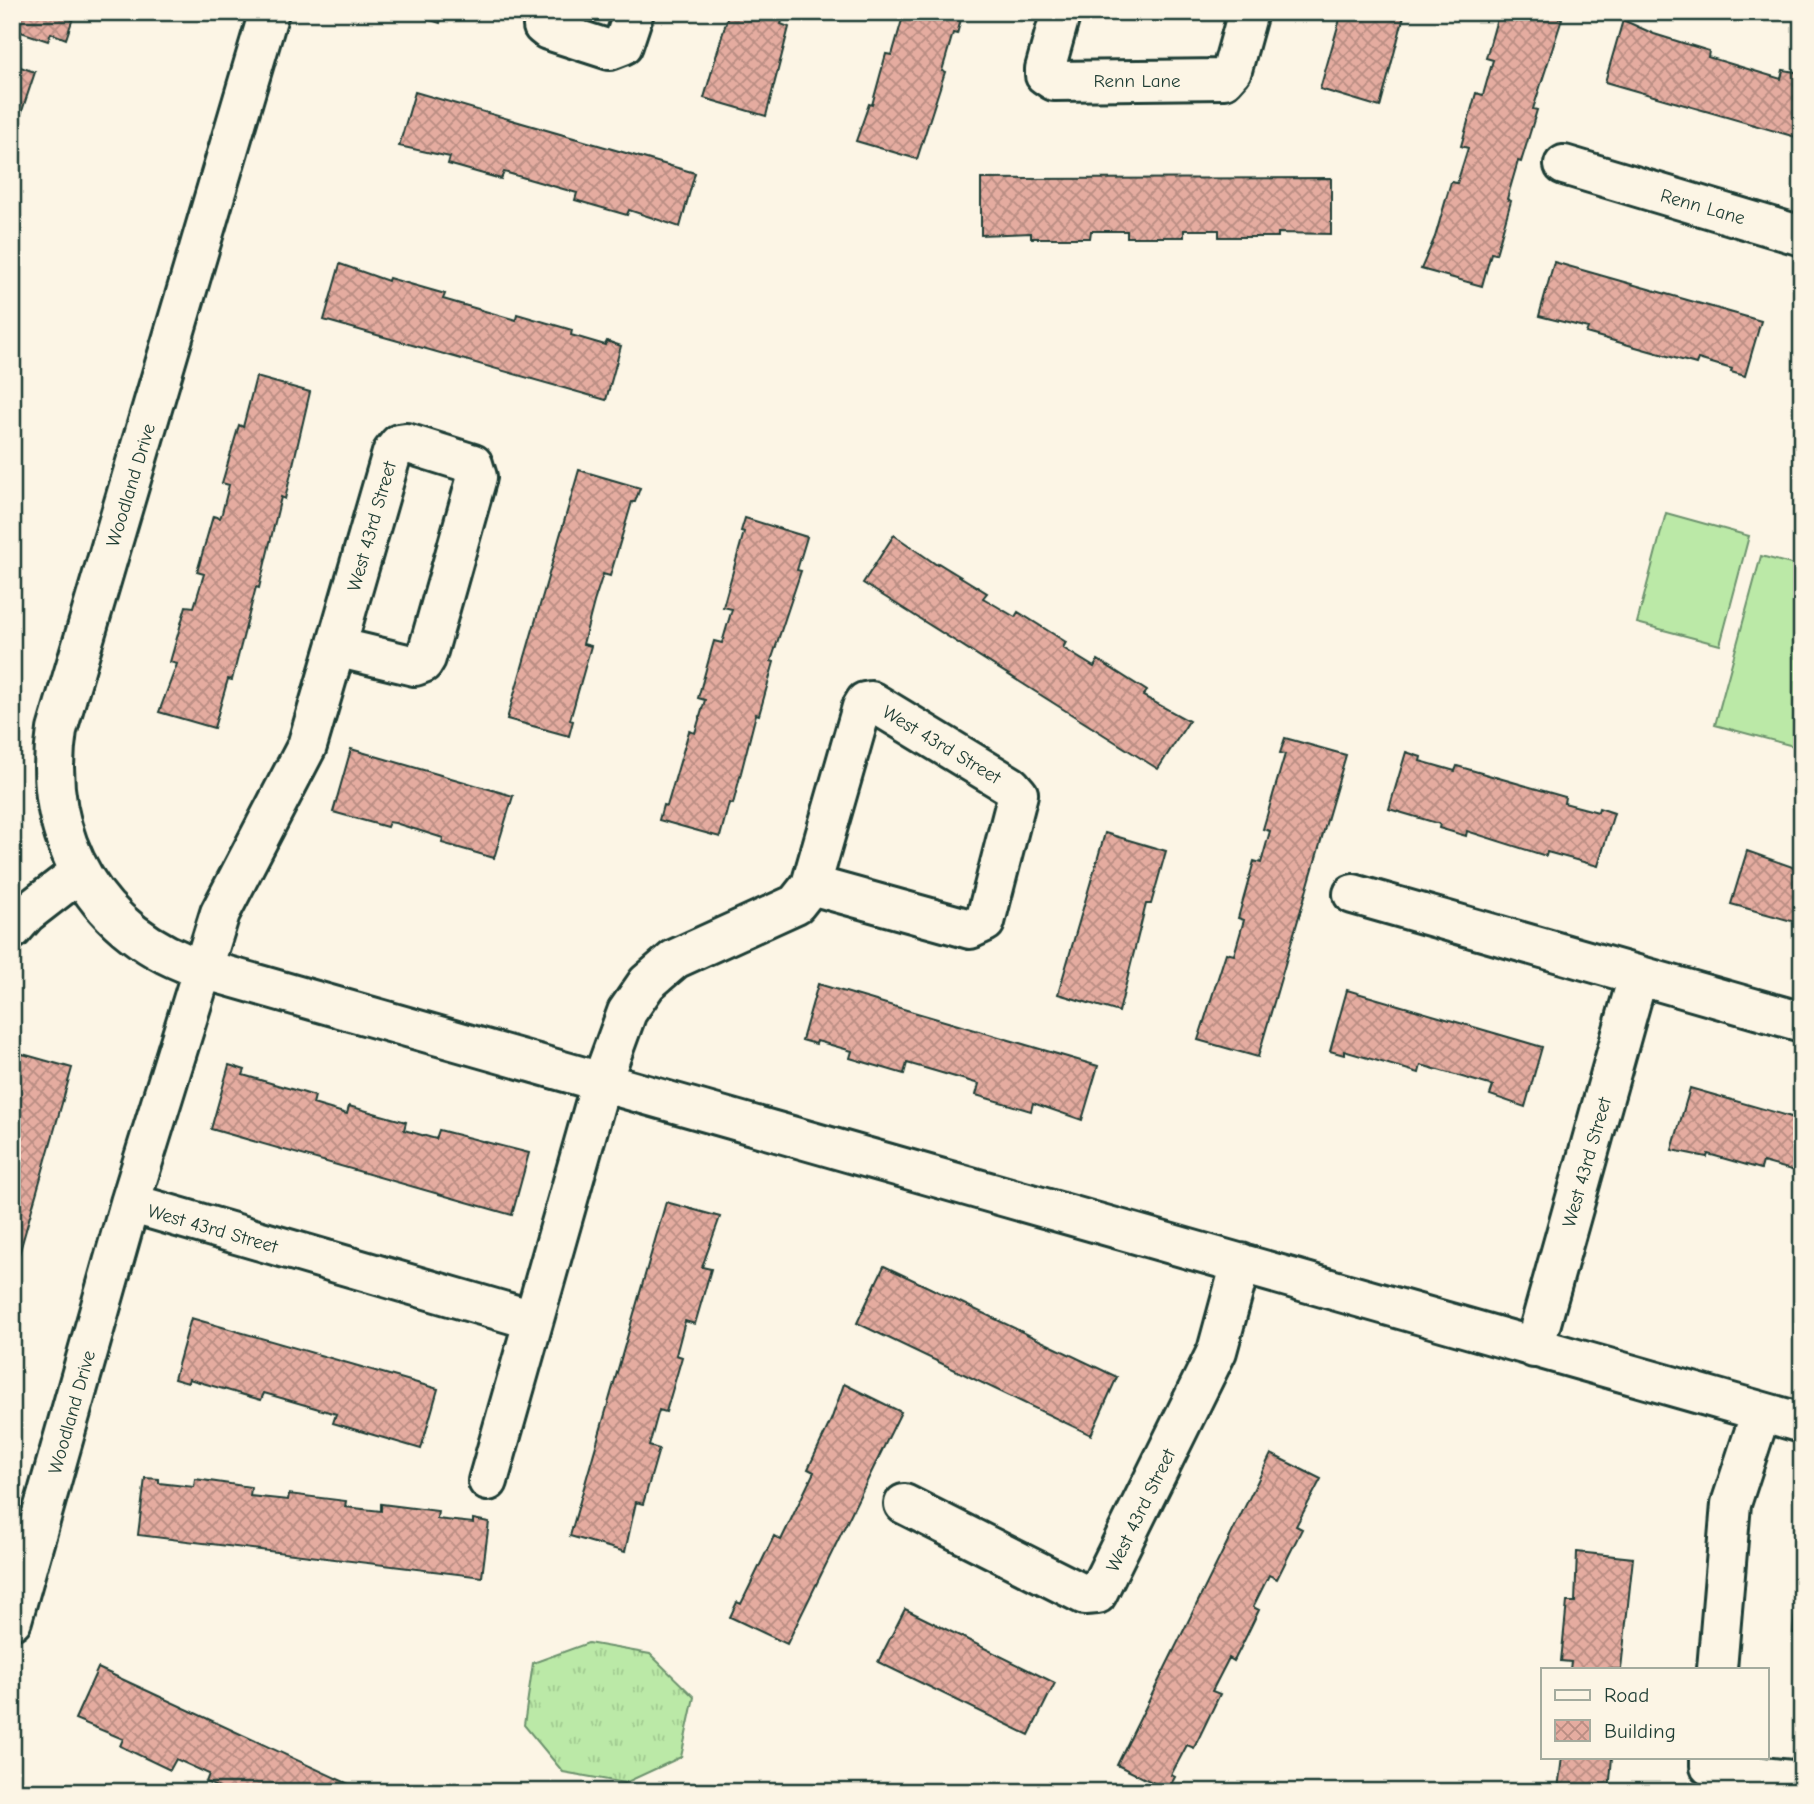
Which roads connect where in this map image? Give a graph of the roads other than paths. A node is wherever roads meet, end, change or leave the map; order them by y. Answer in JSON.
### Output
{"nodes":[{"id":1,"x":269,"y":12,"type":"edge"},
{"id":2,"x":544,"y":12,"type":"edge"},
{"id":3,"x":634,"y":12,"type":"edge"},
{"id":4,"x":1061,"y":12,"type":"edge"},
{"id":5,"x":1248,"y":12,"type":"edge"},
{"id":6,"x":1564,"y":165,"type":"dead end"},
{"id":7,"x":1802,"y":236,"type":"edge"},
{"id":8,"x":336,"y":648,"type":"junction"},
{"id":9,"x":80,"y":872,"type":"junction"},
{"id":10,"x":811,"y":885,"type":"junction"},
{"id":11,"x":1353,"y":894,"type":"dead end"},
{"id":12,"x":12,"y":930,"type":"edge"},
{"id":13,"x":203,"y":969,"type":"junction"},
{"id":14,"x":1638,"y":976,"type":"junction"},
{"id":15,"x":1802,"y":1022,"type":"edge"},
{"id":16,"x":601,"y":1083,"type":"junction"},
{"id":17,"x":130,"y":1203,"type":"junction"},
{"id":18,"x":1241,"y":1263,"type":"junction"},
{"id":19,"x":533,"y":1320,"type":"junction"},
{"id":20,"x":1534,"y":1348,"type":"junction"},
{"id":21,"x":1761,"y":1412,"type":"junction"},
{"id":22,"x":1802,"y":1423,"type":"edge"},
{"id":23,"x":488,"y":1481,"type":"dead end"},
{"id":24,"x":904,"y":1504,"type":"dead end"},
{"id":25,"x":12,"y":1620,"type":"edge"},
{"id":26,"x":1717,"y":1668,"type":"edge"},
{"id":27,"x":1710,"y":1758,"type":"edge"},
{"id":28,"x":1802,"y":1781,"type":"edge"}],
"edges":[{"from":1,"to":9,"type":"street","name":"Woodland Drive"},
{"from":2,"to":3,"type":"street"},
{"from":4,"to":5,"type":"street","name":"Renn Lane"},
{"from":6,"to":7,"type":"street","name":"Renn Lane"},
{"from":8,"to":8,"type":"street","name":"West 43rd Street"},
{"from":8,"to":13,"type":"street","name":"West 43rd Street"},
{"from":9,"to":12,"type":"street"},
{"from":9,"to":13,"type":"street"},
{"from":10,"to":10,"type":"street","name":"West 43rd Street"},
{"from":10,"to":16,"type":"street"},
{"from":11,"to":14,"type":"street"},
{"from":13,"to":16,"type":"street"},
{"from":13,"to":17,"type":"street","name":"West 43rd Street"},
{"from":14,"to":15,"type":"street"},
{"from":14,"to":20,"type":"street","name":"West 43rd Street"},
{"from":16,"to":18,"type":"street"},
{"from":16,"to":19,"type":"street"},
{"from":17,"to":19,"type":"street","name":"West 43rd Street"},
{"from":17,"to":25,"type":"street","name":"Woodland Drive"},
{"from":18,"to":20,"type":"street"},
{"from":18,"to":24,"type":"street","name":"West 43rd Street"},
{"from":19,"to":23,"type":"street"},
{"from":20,"to":21,"type":"street"},
{"from":21,"to":22,"type":"street"},
{"from":21,"to":26,"type":"street"},
{"from":27,"to":28,"type":"street"}]}
